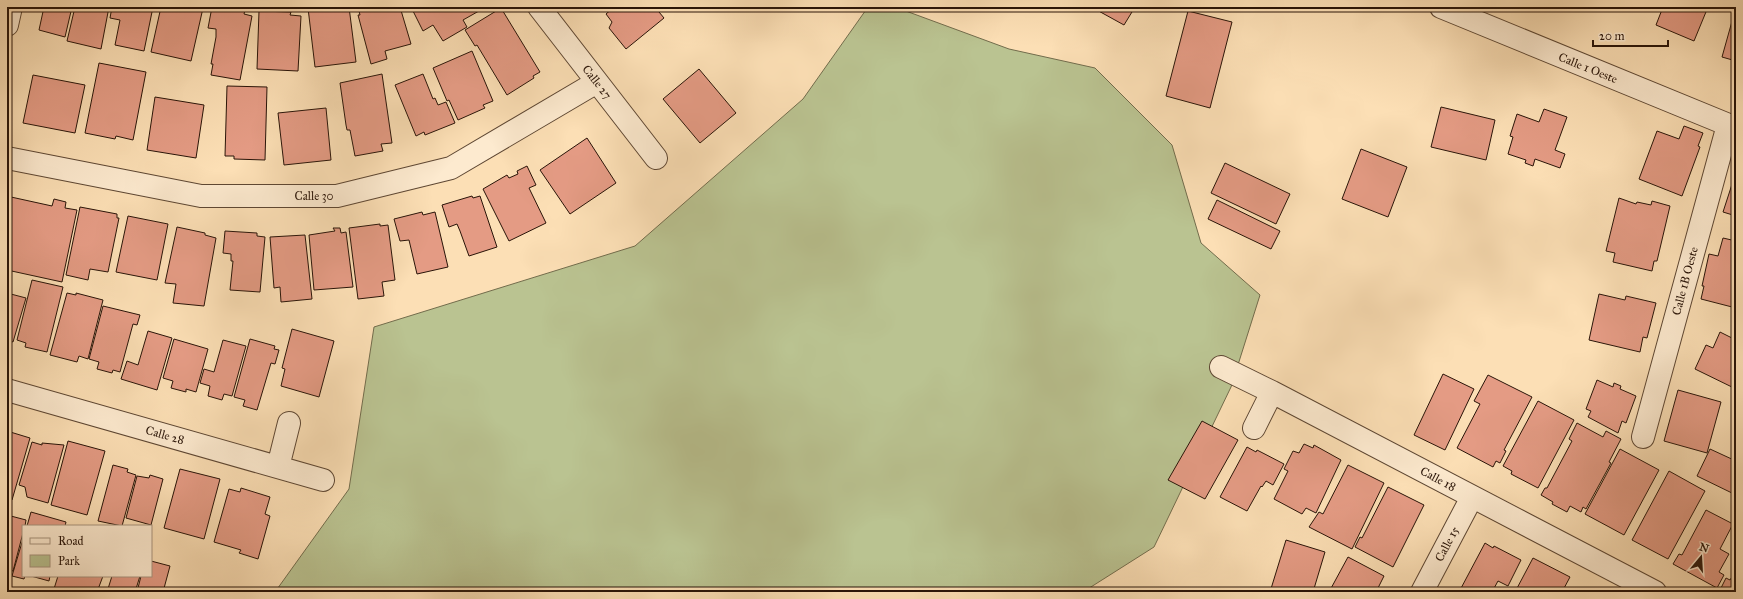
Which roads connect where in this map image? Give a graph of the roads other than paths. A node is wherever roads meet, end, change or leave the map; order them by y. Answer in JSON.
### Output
{"nodes":[{"id":1,"x":11,"y":7,"type":"edge"},
{"id":2,"x":539,"y":7,"type":"edge"},
{"id":3,"x":1441,"y":7,"type":"edge"},
{"id":4,"x":7,"y":25,"type":"edge"},
{"id":5,"x":597,"y":82,"type":"junction"},
{"id":6,"x":1732,"y":127,"type":"edge"},
{"id":7,"x":7,"y":158,"type":"edge"},
{"id":8,"x":656,"y":158,"type":"dead end"},
{"id":9,"x":1222,"y":367,"type":"dead end"},
{"id":10,"x":7,"y":390,"type":"edge"},
{"id":11,"x":1272,"y":392,"type":"junction"},
{"id":12,"x":289,"y":423,"type":"dead end"},
{"id":13,"x":1254,"y":428,"type":"dead end"},
{"id":14,"x":1643,"y":436,"type":"dead end"},
{"id":15,"x":278,"y":467,"type":"junction"},
{"id":16,"x":323,"y":480,"type":"dead end"},
{"id":17,"x":1472,"y":497,"type":"junction"},
{"id":18,"x":1422,"y":592,"type":"edge"},
{"id":19,"x":1655,"y":592,"type":"edge"}],
"edges":[{"from":1,"to":4,"type":"street"},
{"from":2,"to":5,"type":"street","name":"Calle 27"},
{"from":3,"to":6,"type":"street","name":"Calle 1 Oeste"},
{"from":5,"to":7,"type":"street","name":"Calle 30"},
{"from":5,"to":8,"type":"street","name":"Calle 27"},
{"from":6,"to":14,"type":"street","name":"Calle 1B Oeste"},
{"from":9,"to":11,"type":"street","name":"Calle 18"},
{"from":10,"to":15,"type":"street","name":"Calle 28"},
{"from":11,"to":13,"type":"street"},
{"from":11,"to":17,"type":"street","name":"Calle 18"},
{"from":12,"to":15,"type":"street"},
{"from":15,"to":16,"type":"street","name":"Calle 28"},
{"from":17,"to":18,"type":"street","name":"Calle 15"},
{"from":17,"to":19,"type":"street","name":"Calle 18"}]}
